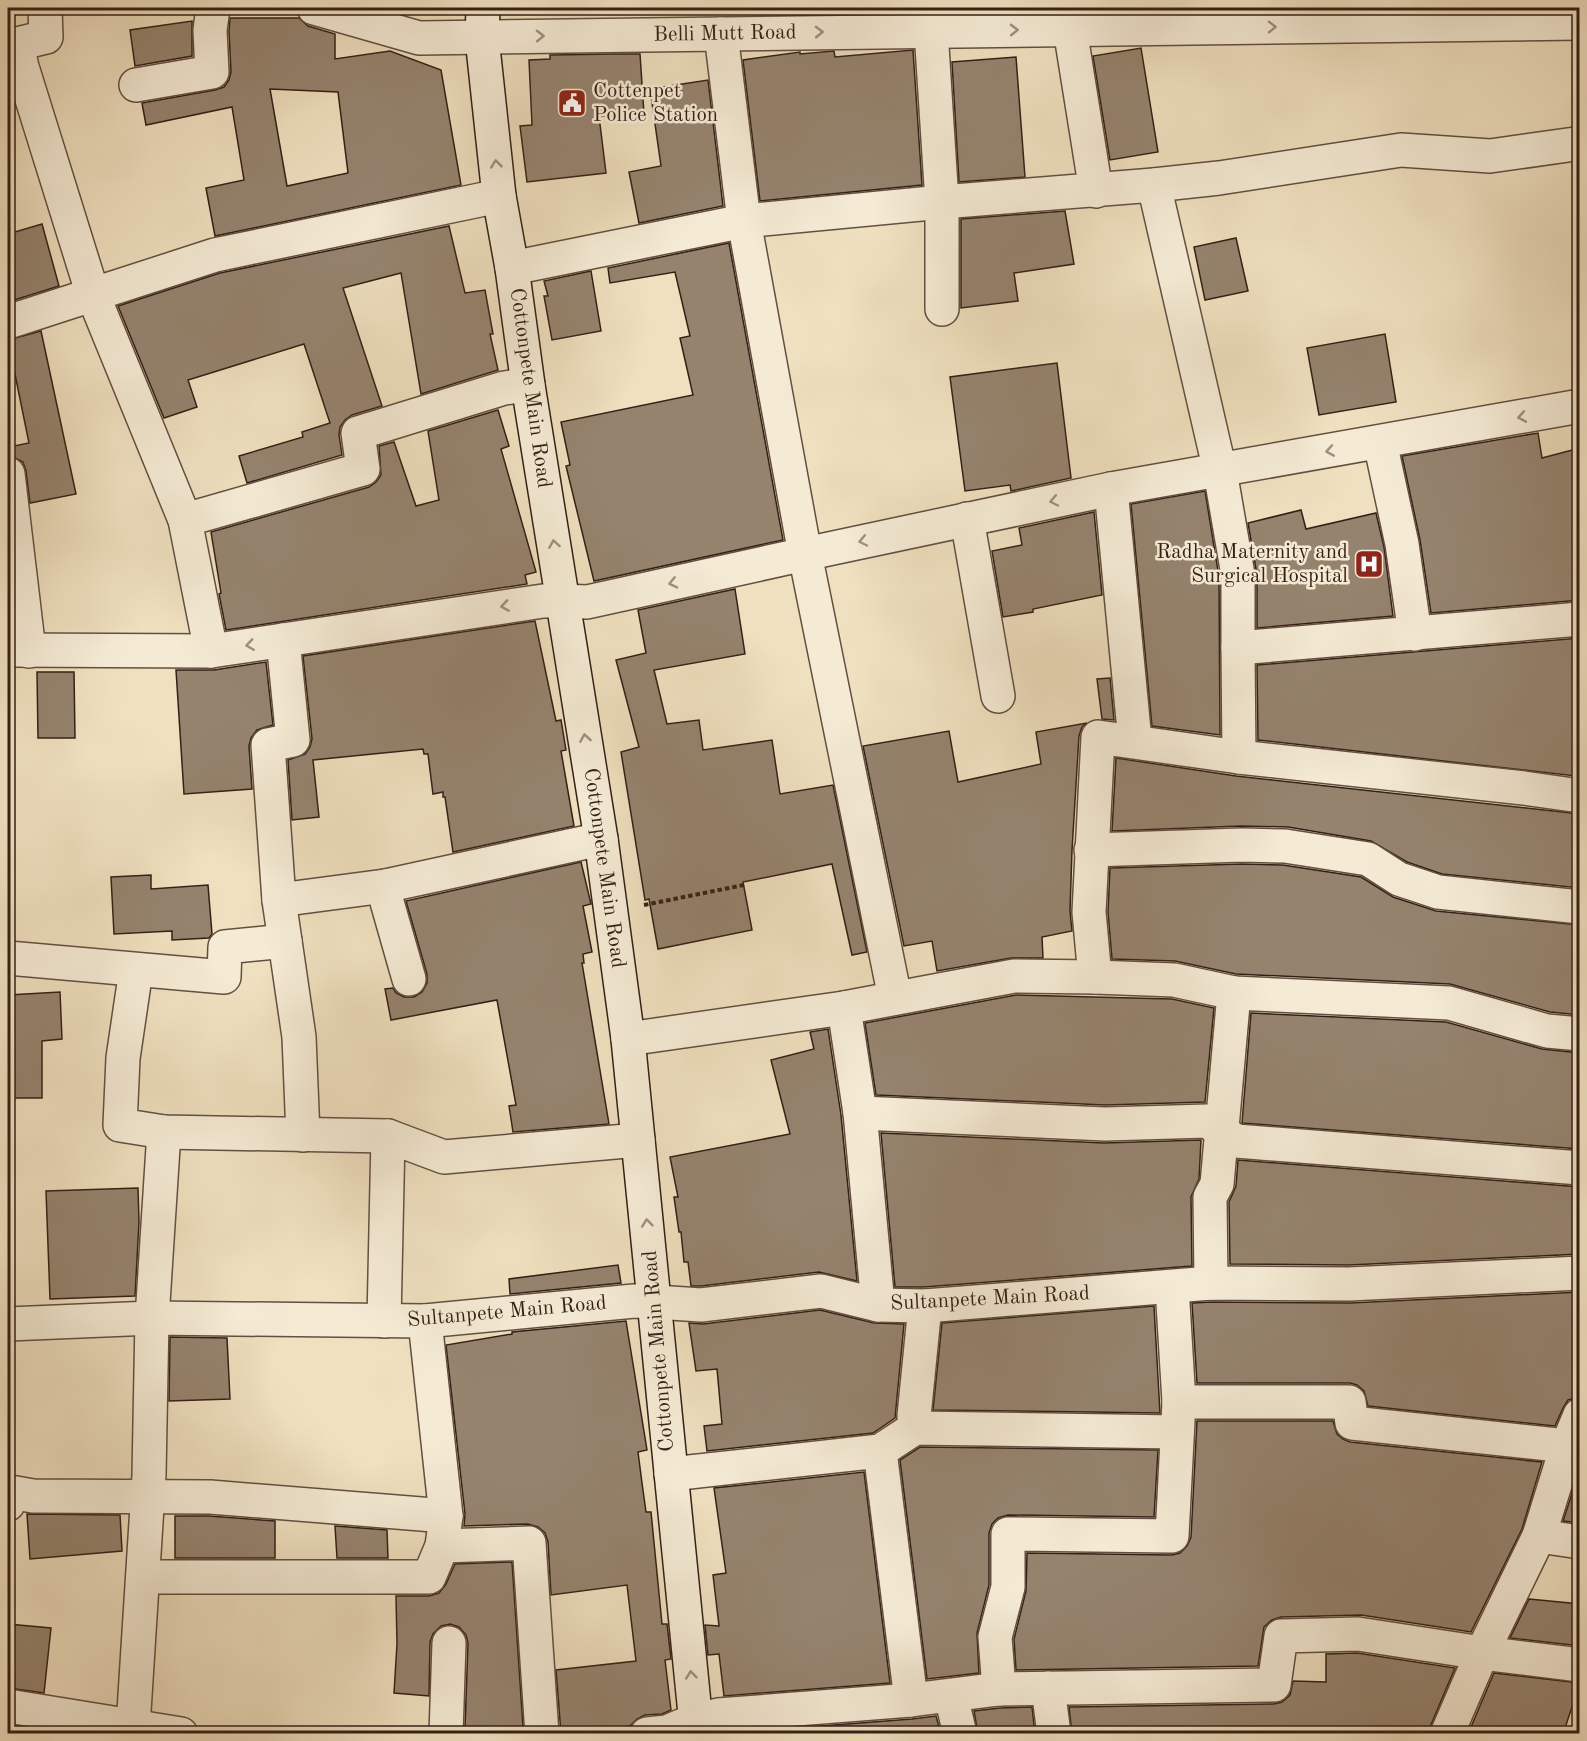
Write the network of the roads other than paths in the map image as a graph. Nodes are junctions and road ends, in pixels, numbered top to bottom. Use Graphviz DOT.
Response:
graph roads {
  1 [pos="45,8"];
  2 [pos="213,8"];
  3 [pos="314,8"];
  4 [pos="350,13"];
  5 [pos="1435,16"];
  6 [pos="1230,17"];
  7 [pos="483,23"];
  8 [pos="1580,23"];
  9 [pos="1070,29"];
  10 [pos="931,31"];
  11 [pos="721,34"];
  12 [pos="136,85"];
  13 [pos="1580,146"];
  14 [pos="1154,185"];
  15 [pos="1096,191"];
  16 [pos="499,196"];
  17 [pos="942,202"];
  18 [pos="744,221"];
  19 [pos="512,268"];
  20 [pos="93,295"];
  21 [pos="942,309"];
  22 [pos="8,322"];
  23 [pos="528,385"];
  24 [pos="1580,406"];
  25 [pos="1380,442"];
  26 [pos="1220,471"];
  27 [pos="8,474"];
  28 [pos="1111,489"];
  29 [pos="967,519"];
  30 [pos="185,520"];
  31 [pos="805,554"];
  32 [pos="563,601"];
  33 [pos="1580,619"];
  34 [pos="1415,634"];
  35 [pos="283,640"];
  36 [pos="1238,648"];
  37 [pos="18,651"];
  38 [pos="211,651"];
  39 [pos="998,696"];
  40 [pos="1136,741"];
  41 [pos="1239,757"];
  42 [pos="1580,796"];
  43 [pos="601,839"];
  44 [pos="1091,850"];
  45 [pos="385,886"];
  46 [pos="279,900"];
  47 [pos="1580,907"];
  48 [pos="285,941"];
  49 [pos="8,958"];
  50 [pos="136,969"];
  51 [pos="1095,977"];
  52 [pos="409,979"];
  53 [pos="1234,993"];
  54 [pos="895,998"];
  55 [pos="844,1008"];
  56 [pos="1580,1034"];
  57 [pos="628,1039"];
  58 [pos="860,1113"];
  59 [pos="164,1132"];
  60 [pos="1222,1132"];
  61 [pos="303,1135"];
  62 [pos="388,1136"];
  63 [pos="638,1140"];
  64 [pos="1580,1168"];
  65 [pos="1580,1273"];
  66 [pos="1211,1283"];
  67 [pos="1172,1287"];
  68 [pos="655,1302"];
  69 [pos="878,1305"];
  70 [pos="925,1306"];
  71 [pos="152,1318"];
  72 [pos="384,1321"];
  73 [pos="425,1321"];
  74 [pos="8,1324"];
  75 [pos="1580,1415"];
  76 [pos="1178,1417"];
  77 [pos="915,1428"];
  78 [pos="1568,1446"];
  79 [pos="880,1451"];
  80 [pos="671,1474"];
  81 [pos="148,1496"];
  82 [pos="8,1504"];
  83 [pos="444,1531"];
  84 [pos="1539,1536"];
  85 [pos="1580,1542"];
  86 [pos="143,1577"];
  87 [pos="449,1643"];
  88 [pos="1482,1653"];
  89 [pos="1580,1665"];
  90 [pos="1048,1688"];
  91 [pos="999,1689"];
  92 [pos="951,1696"];
  93 [pos="911,1700"];
  94 [pos="12,1716"];
  95 [pos="133,1727"];
  96 [pos="696,1727"];
  97 [pos="181,1734"];
  98 [pos="446,1734"];
  99 [pos="542,1734"];
  100 [pos="647,1734"];
  101 [pos="960,1734"];
  102 [pos="1054,1734"];
  103 [pos="1447,1734"];
  1 -- 20 [label="street"];
  2 -- 12 [label="street"];
  3 -- 4 [label="street, Belli Mutt Road"];
  4 -- 7 [label="street, Belli Mutt Road"];
  6 -- 5 [label="street, Belli Mutt Road, one-way"];
  5 -- 8 [label="street, Belli Mutt Road"];
  6 -- 9 [label="street, Belli Mutt Road"];
  7 -- 11 [label="street, Belli Mutt Road, one-way"];
  16 -- 7 [label="street, Cottonpete Main Road, one-way"];
  10 -- 9 [label="street, Belli Mutt Road, one-way"];
  9 -- 15 [label="street"];
  11 -- 10 [label="street, Belli Mutt Road, one-way"];
  10 -- 17 [label="street"];
  11 -- 18 [label="street"];
  13 -- 14 [label="street"];
  14 -- 15 [label="street"];
  14 -- 26 [label="street"];
  15 -- 17 [label="street"];
  16 -- 19 [label="street, Cottonpete Main Road"];
  16 -- 20 [label="street"];
  17 -- 18 [label="street"];
  17 -- 21 [label="street"];
  18 -- 19 [label="street"];
  18 -- 31 [label="street"];
  19 -- 23 [label="street, Cottonpete Main Road"];
  20 -- 22 [label="street"];
  20 -- 30 [label="street"];
  23 -- 30 [label="street"];
  32 -- 23 [label="street, Cottonpete Main Road, one-way"];
  24 -- 25 [label="street, one-way"];
  25 -- 26 [label="street, one-way"];
  25 -- 34 [label="street"];
  26 -- 28 [label="street"];
  26 -- 36 [label="street"];
  27 -- 37 [label="street"];
  28 -- 29 [label="street, one-way"];
  28 -- 40 [label="street"];
  29 -- 31 [label="street, one-way"];
  29 -- 39 [label="street"];
  30 -- 38 [label="street"];
  31 -- 32 [label="street, one-way"];
  31 -- 54 [label="street"];
  32 -- 35 [label="street, one-way"];
  43 -- 32 [label="street, Cottonpete Main Road, one-way"];
  33 -- 34 [label="street"];
  34 -- 36 [label="street"];
  35 -- 38 [label="street, one-way"];
  35 -- 46 [label="street"];
  36 -- 41 [label="street"];
  37 -- 38 [label="street"];
  40 -- 41 [label="street"];
  40 -- 44 [label="street"];
  41 -- 42 [label="street"];
  43 -- 45 [label="street"];
  43 -- 57 [label="street, Cottonpete Main Road"];
  44 -- 47 [label="street"];
  44 -- 51 [label="street"];
  45 -- 46 [label="street"];
  45 -- 52 [label="street"];
  46 -- 48 [label="street"];
  48 -- 50 [label="street"];
  48 -- 61 [label="street"];
  49 -- 50 [label="street"];
  50 -- 59 [label="street"];
  51 -- 53 [label="street"];
  51 -- 54 [label="street"];
  53 -- 56 [label="street"];
  53 -- 60 [label="street"];
  54 -- 55 [label="street"];
  55 -- 57 [label="street"];
  55 -- 58 [label="street"];
  57 -- 63 [label="street, Cottonpete Main Road"];
  58 -- 60 [label="street"];
  58 -- 69 [label="street"];
  59 -- 61 [label="street"];
  59 -- 71 [label="street"];
  60 -- 64 [label="street"];
  60 -- 66 [label="street"];
  61 -- 62 [label="street"];
  62 -- 63 [label="street"];
  62 -- 72 [label="street"];
  68 -- 63 [label="street, Cottonpete Main Road, one-way"];
  65 -- 66 [label="street, Sultanpete Main Road"];
  66 -- 67 [label="street, Sultanpete Main Road"];
  67 -- 70 [label="street, Sultanpete Main Road"];
  67 -- 76 [label="street"];
  68 -- 69 [label="street, Sultanpete Main Road"];
  68 -- 73 [label="street, Sultanpete Main Road"];
  68 -- 80 [label="street, Cottonpete Main Road"];
  69 -- 70 [label="street, Sultanpete Main Road"];
  70 -- 77 [label="street"];
  71 -- 72 [label="street, Sultanpete Main Road"];
  71 -- 74 [label="street, Sultanpete Main Road"];
  71 -- 81 [label="street"];
  72 -- 73 [label="street, Sultanpete Main Road"];
  73 -- 83 [label="street"];
  75 -- 78 [label="street"];
  76 -- 77 [label="street"];
  76 -- 78 [label="street"];
  76 -- 91 [label="street"];
  77 -- 79 [label="street"];
  78 -- 84 [label="street"];
  79 -- 80 [label="street"];
  79 -- 93 [label="street"];
  96 -- 80 [label="street, Cottonpete Main Road, one-way"];
  81 -- 82 [label="street"];
  81 -- 83 [label="street"];
  81 -- 86 [label="street"];
  83 -- 86 [label="street"];
  83 -- 99 [label="street"];
  84 -- 85 [label="street"];
  84 -- 88 [label="street"];
  86 -- 95 [label="street"];
  87 -- 98 [label="street"];
  88 -- 89 [label="street"];
  88 -- 90 [label="street"];
  88 -- 103 [label="street"];
  90 -- 91 [label="street"];
  90 -- 102 [label="street"];
  91 -- 92 [label="street"];
  92 -- 93 [label="street"];
  92 -- 101 [label="street"];
  93 -- 96 [label="street"];
  94 -- 95 [label="street"];
  95 -- 97 [label="street"];
  96 -- 100 [label="street"];
}
